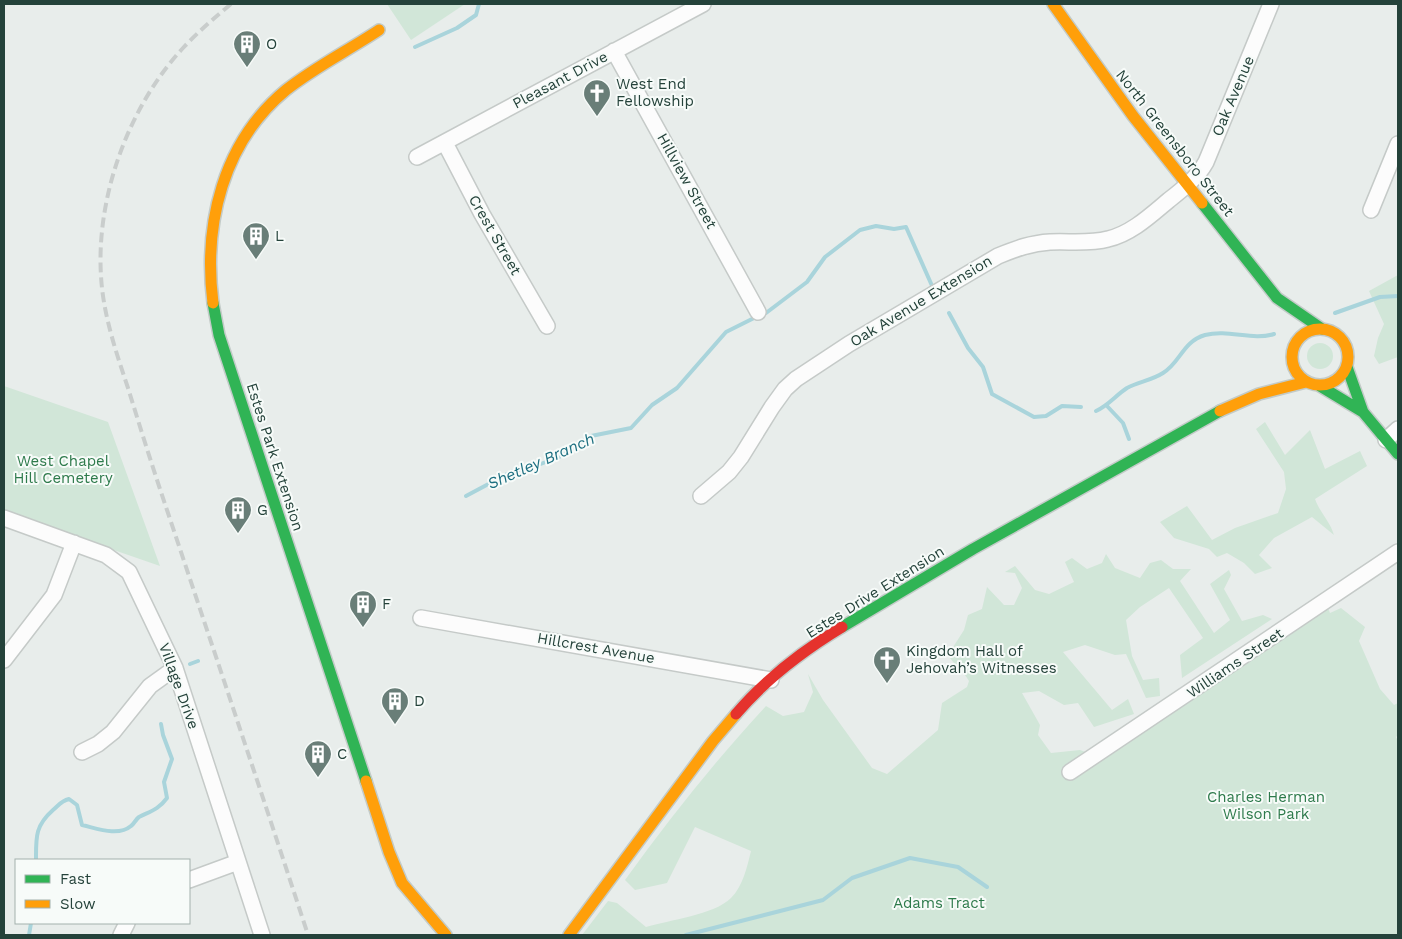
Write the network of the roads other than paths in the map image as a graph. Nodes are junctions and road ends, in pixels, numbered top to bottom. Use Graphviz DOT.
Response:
graph roads {
  1 [pos="703,4"];
  2 [pos="1052,4"];
  3 [pos="1271,4"];
  4 [pos="379,30"];
  5 [pos="614,51"];
  6 [pos="445,143"];
  7 [pos="1398,144"];
  8 [pos="418,157"];
  9 [pos="1188,184"];
  10 [pos="1371,210"];
  11 [pos="1277,298"];
  12 [pos="758,312"];
  13 [pos="1283,315"];
  14 [pos="547,326"];
  15 [pos="1322,329"];
  16 [pos="1288,330"];
  17 [pos="1292,354"];
  18 [pos="1347,367"];
  19 [pos="1281,370"];
  20 [pos="1271,381"];
  21 [pos="1306,382"];
  22 [pos="1320,386"];
  23 [pos="1258,394"];
  24 [pos="1364,412"];
  25 [pos="1398,429"];
  26 [pos="1386,440"];
  27 [pos="1398,454"];
  28 [pos="701,496"];
  29 [pos="4,518"];
  30 [pos="74,543"];
  31 [pos="1398,552"];
  32 [pos="421,618"];
  33 [pos="4,660"];
  34 [pos="175,668"];
  35 [pos="771,680"];
  36 [pos="82,752"];
  37 [pos="1070,772"];
  38 [pos="238,862"];
  39 [pos="190,880"];
  40 [pos="262,935"];
  41 [pos="446,935"];
  42 [pos="569,935"];
  1 -- 5 [label="street, Pleasant Drive"];
  2 -- 9 [label="main road, North Greensboro Street"];
  3 -- 9 [label="street, Oak Avenue"];
  4 -- 41 [label="main road, Estes Park Extension"];
  5 -- 6 [label="street, Pleasant Drive"];
  5 -- 12 [label="street, Hillview Street"];
  6 -- 8 [label="street, Pleasant Drive"];
  6 -- 14 [label="street, Crest Street"];
  7 -- 10 [label="street"];
  9 -- 11 [label="main road, North Greensboro Street"];
  9 -- 28 [label="street, Oak Avenue Extension"];
  11 -- 13 [label="main road, North Greensboro Street"];
  11 -- 15 [label="main road, North Greensboro Street"];
  15 -- 17 [label="main road"];
  15 -- 18 [label="main road"];
  16 -- 17 [label="main road"];
  17 -- 19 [label="main road"];
  17 -- 21 [label="main road"];
  18 -- 22 [label="main road"];
  18 -- 24 [label="main road"];
  20 -- 23 [label="main road, Estes Drive Extension"];
  21 -- 22 [label="main road"];
  21 -- 23 [label="main road, Estes Drive Extension"];
  22 -- 24 [label="main road"];
  23 -- 35 [label="main road, Estes Drive Extension"];
  24 -- 26 [label="main road"];
  25 -- 26 [label="street"];
  26 -- 27 [label="main road"];
  29 -- 30 [label="street, Village Drive"];
  30 -- 33 [label="street"];
  30 -- 34 [label="street, Village Drive"];
  31 -- 37 [label="street, Williams Street"];
  32 -- 35 [label="street, Hillcrest Avenue"];
  34 -- 36 [label="street"];
  34 -- 38 [label="street, Village Drive"];
  35 -- 42 [label="main road, Estes Drive Extension"];
  38 -- 39 [label="street"];
  38 -- 40 [label="street, Village Drive"];
}
